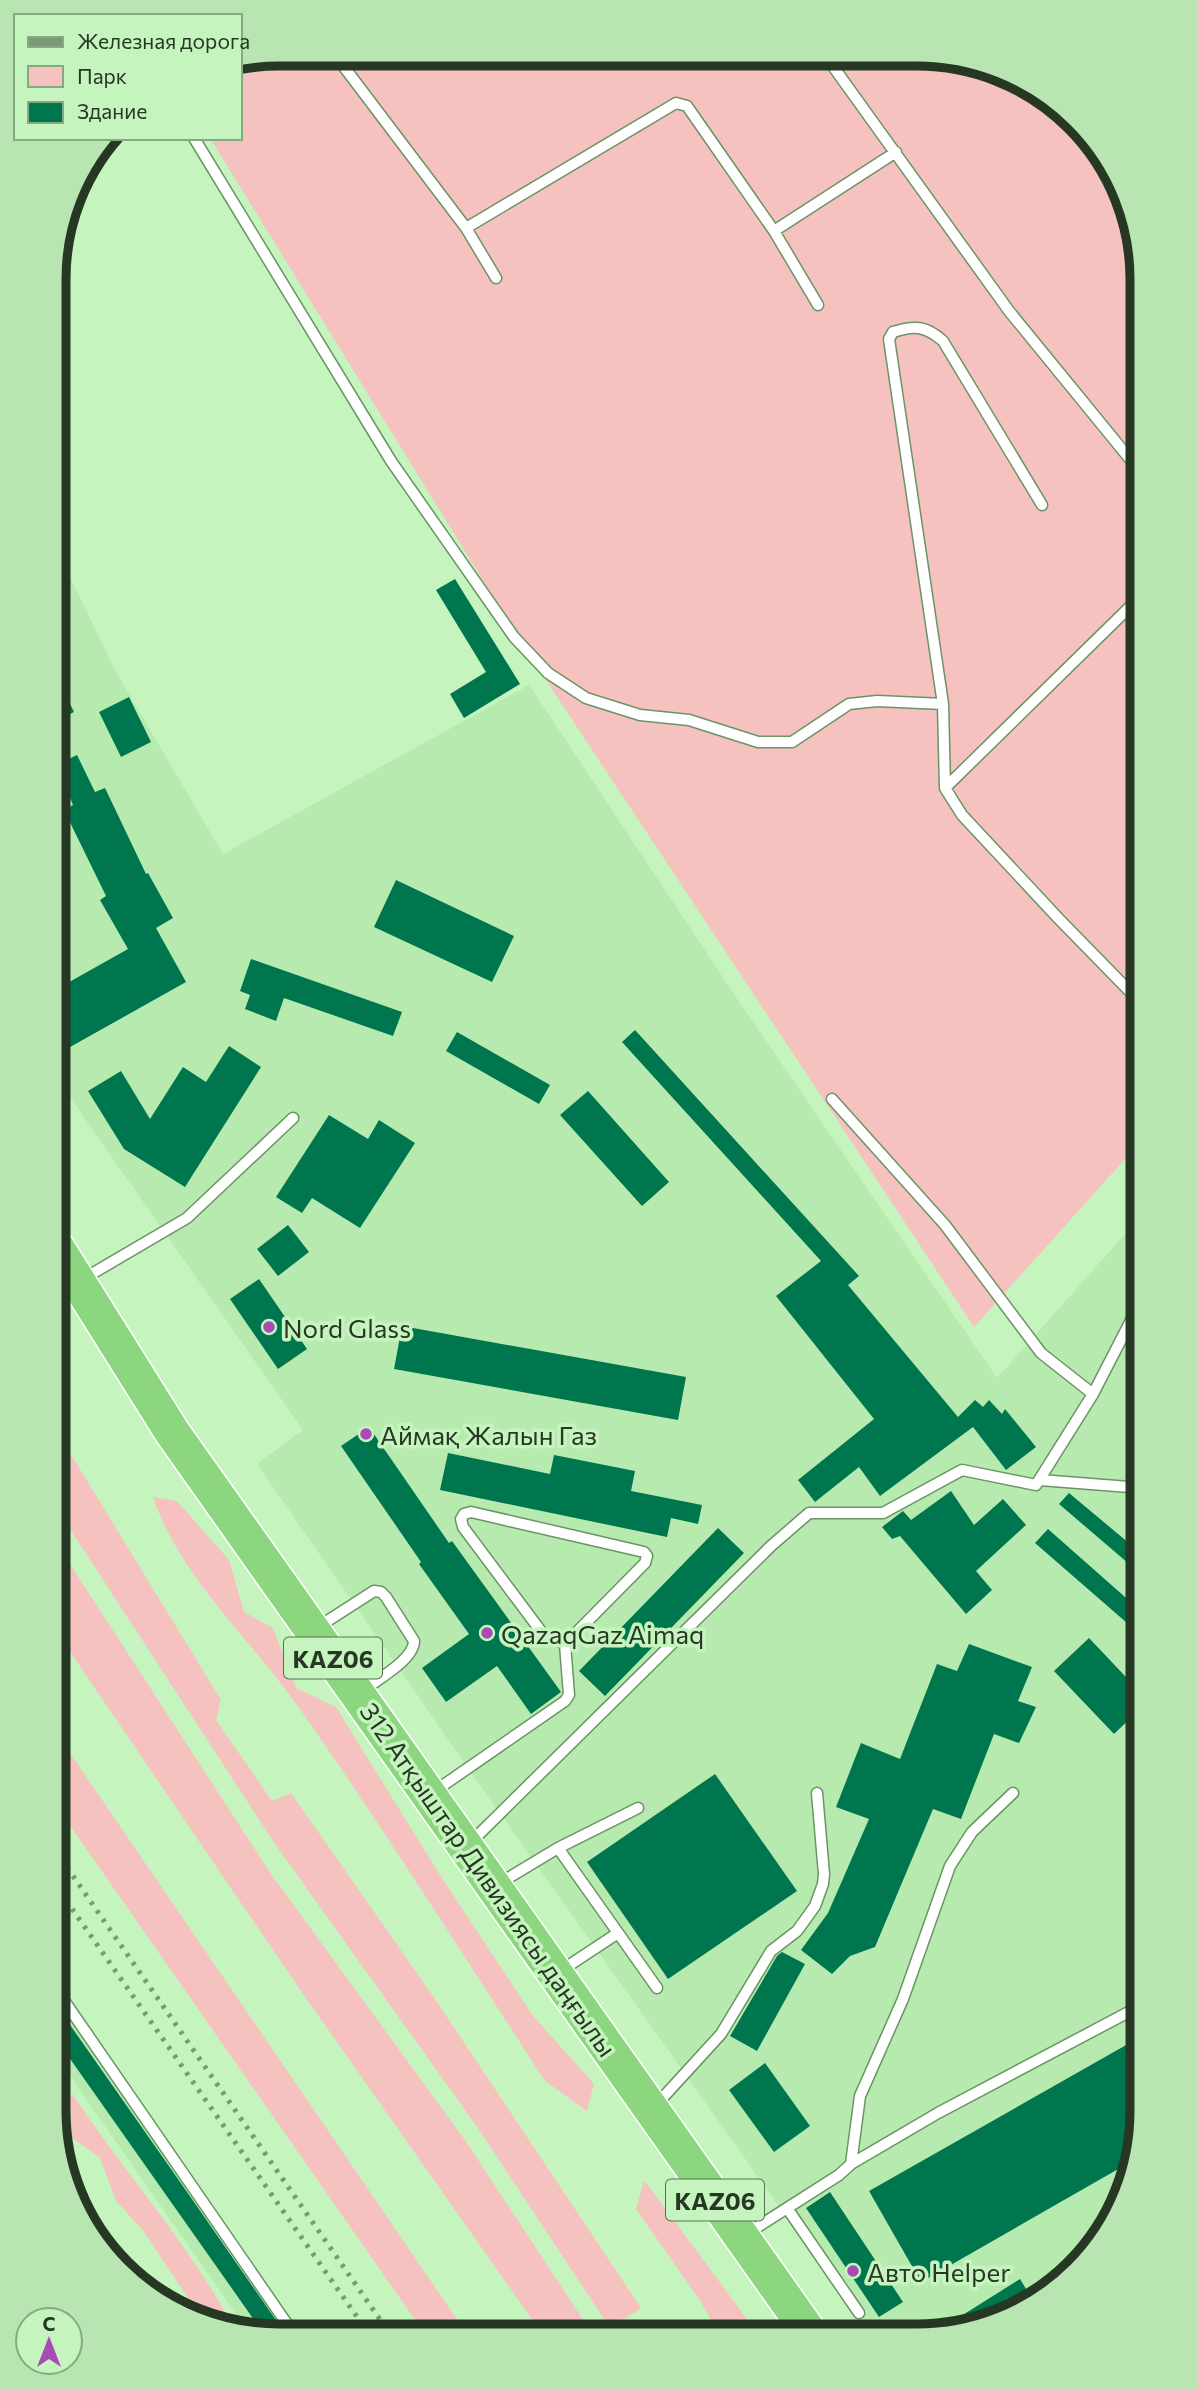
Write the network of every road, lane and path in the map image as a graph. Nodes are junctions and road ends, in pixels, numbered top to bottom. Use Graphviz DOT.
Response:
graph roads {
  1 [pos="833,66"];
  2 [pos="344,67"];
  3 [pos="195,140"];
  4 [pos="896,152"];
  5 [pos="466,228"];
  6 [pos="774,231"];
  7 [pos="496,278"];
  8 [pos="818,305"];
  9 [pos="1130,459"];
  10 [pos="1042,505"];
  11 [pos="1130,607"];
  12 [pos="943,704"];
  13 [pos="945,788"];
  14 [pos="1130,991"];
  15 [pos="832,1099"];
  16 [pos="293,1118"];
  17 [pos="67,1265"];
  18 [pos="77,1282"];
  19 [pos="1130,1322"];
  20 [pos="1093,1394"];
  21 [pos="1040,1480"];
  22 [pos="1130,1487"];
  23 [pos="313,1630"];
  24 [pos="565,1644"];
  25 [pos="358,1694"];
  26 [pos="817,1793"];
  27 [pos="1013,1793"];
  28 [pos="429,1795"];
  29 [pos="638,1808"];
  30 [pos="466,1847"];
  31 [pos="558,1848"];
  32 [pos="494,1887"];
  33 [pos="618,1933"];
  34 [pos="555,1974"];
  35 [pos="657,1988"];
  36 [pos="67,2005"];
  37 [pos="1130,2011"];
  38 [pos="651,2110"];
  39 [pos="851,2164"];
  40 [pos="787,2208"];
  41 [pos="742,2238"];
  42 [pos="859,2312"];
  43 [pos="287,2324"];
  44 [pos="803,2324"];
  1 -- 4 [label="lane"];
  2 -- 5 [label="lane"];
  3 -- 12 [label="lane"];
  4 -- 6 [label="lane"];
  4 -- 9 [label="lane"];
  5 -- 6 [label="lane"];
  5 -- 7 [label="lane"];
  6 -- 8 [label="lane"];
  10 -- 12 [label="lane"];
  11 -- 13 [label="lane"];
  12 -- 13 [label="lane"];
  13 -- 14 [label="lane"];
  15 -- 20 [label="lane"];
  16 -- 18 [label="lane"];
  17 -- 18 [label="highway, 312 Атқыштар Дивизиясы даңғылы / KАZ06"];
  18 -- 23 [label="highway, 312 Атқыштар Дивизиясы даңғылы / KАZ06"];
  19 -- 20 [label="lane"];
  20 -- 21 [label="lane"];
  21 -- 22 [label="lane"];
  21 -- 30 [label="lane"];
  23 -- 25 [label="highway, 312 Атқыштар Дивизиясы даңғылы / KАZ06"];
  23 -- 25 [label="lane"];
  24 -- 24 [label="lane"];
  24 -- 28 [label="lane"];
  25 -- 28 [label="highway, 312 Атқыштар Дивизиясы даңғылы / KАZ06"];
  26 -- 38 [label="lane"];
  27 -- 39 [label="lane"];
  28 -- 30 [label="highway, 312 Атқыштар Дивизиясы даңғылы / KАZ06"];
  29 -- 31 [label="lane"];
  30 -- 32 [label="highway, 312 Атқыштар Дивизиясы даңғылы / KАZ06"];
  31 -- 32 [label="lane"];
  31 -- 33 [label="lane"];
  32 -- 34 [label="highway, 312 Атқыштар Дивизиясы даңғылы / KАZ06"];
  33 -- 34 [label="lane"];
  33 -- 35 [label="lane"];
  34 -- 38 [label="highway, 312 Атқыштар Дивизиясы даңғылы / KАZ06"];
  36 -- 43 [label="lane"];
  37 -- 39 [label="lane"];
  38 -- 41 [label="highway, 312 Атқыштар Дивизиясы даңғылы / KАZ06"];
  39 -- 40 [label="lane"];
  40 -- 41 [label="lane"];
  40 -- 42 [label="lane"];
  41 -- 44 [label="highway, 312 Атқыштар Дивизиясы даңғылы / KАZ06"];
}
